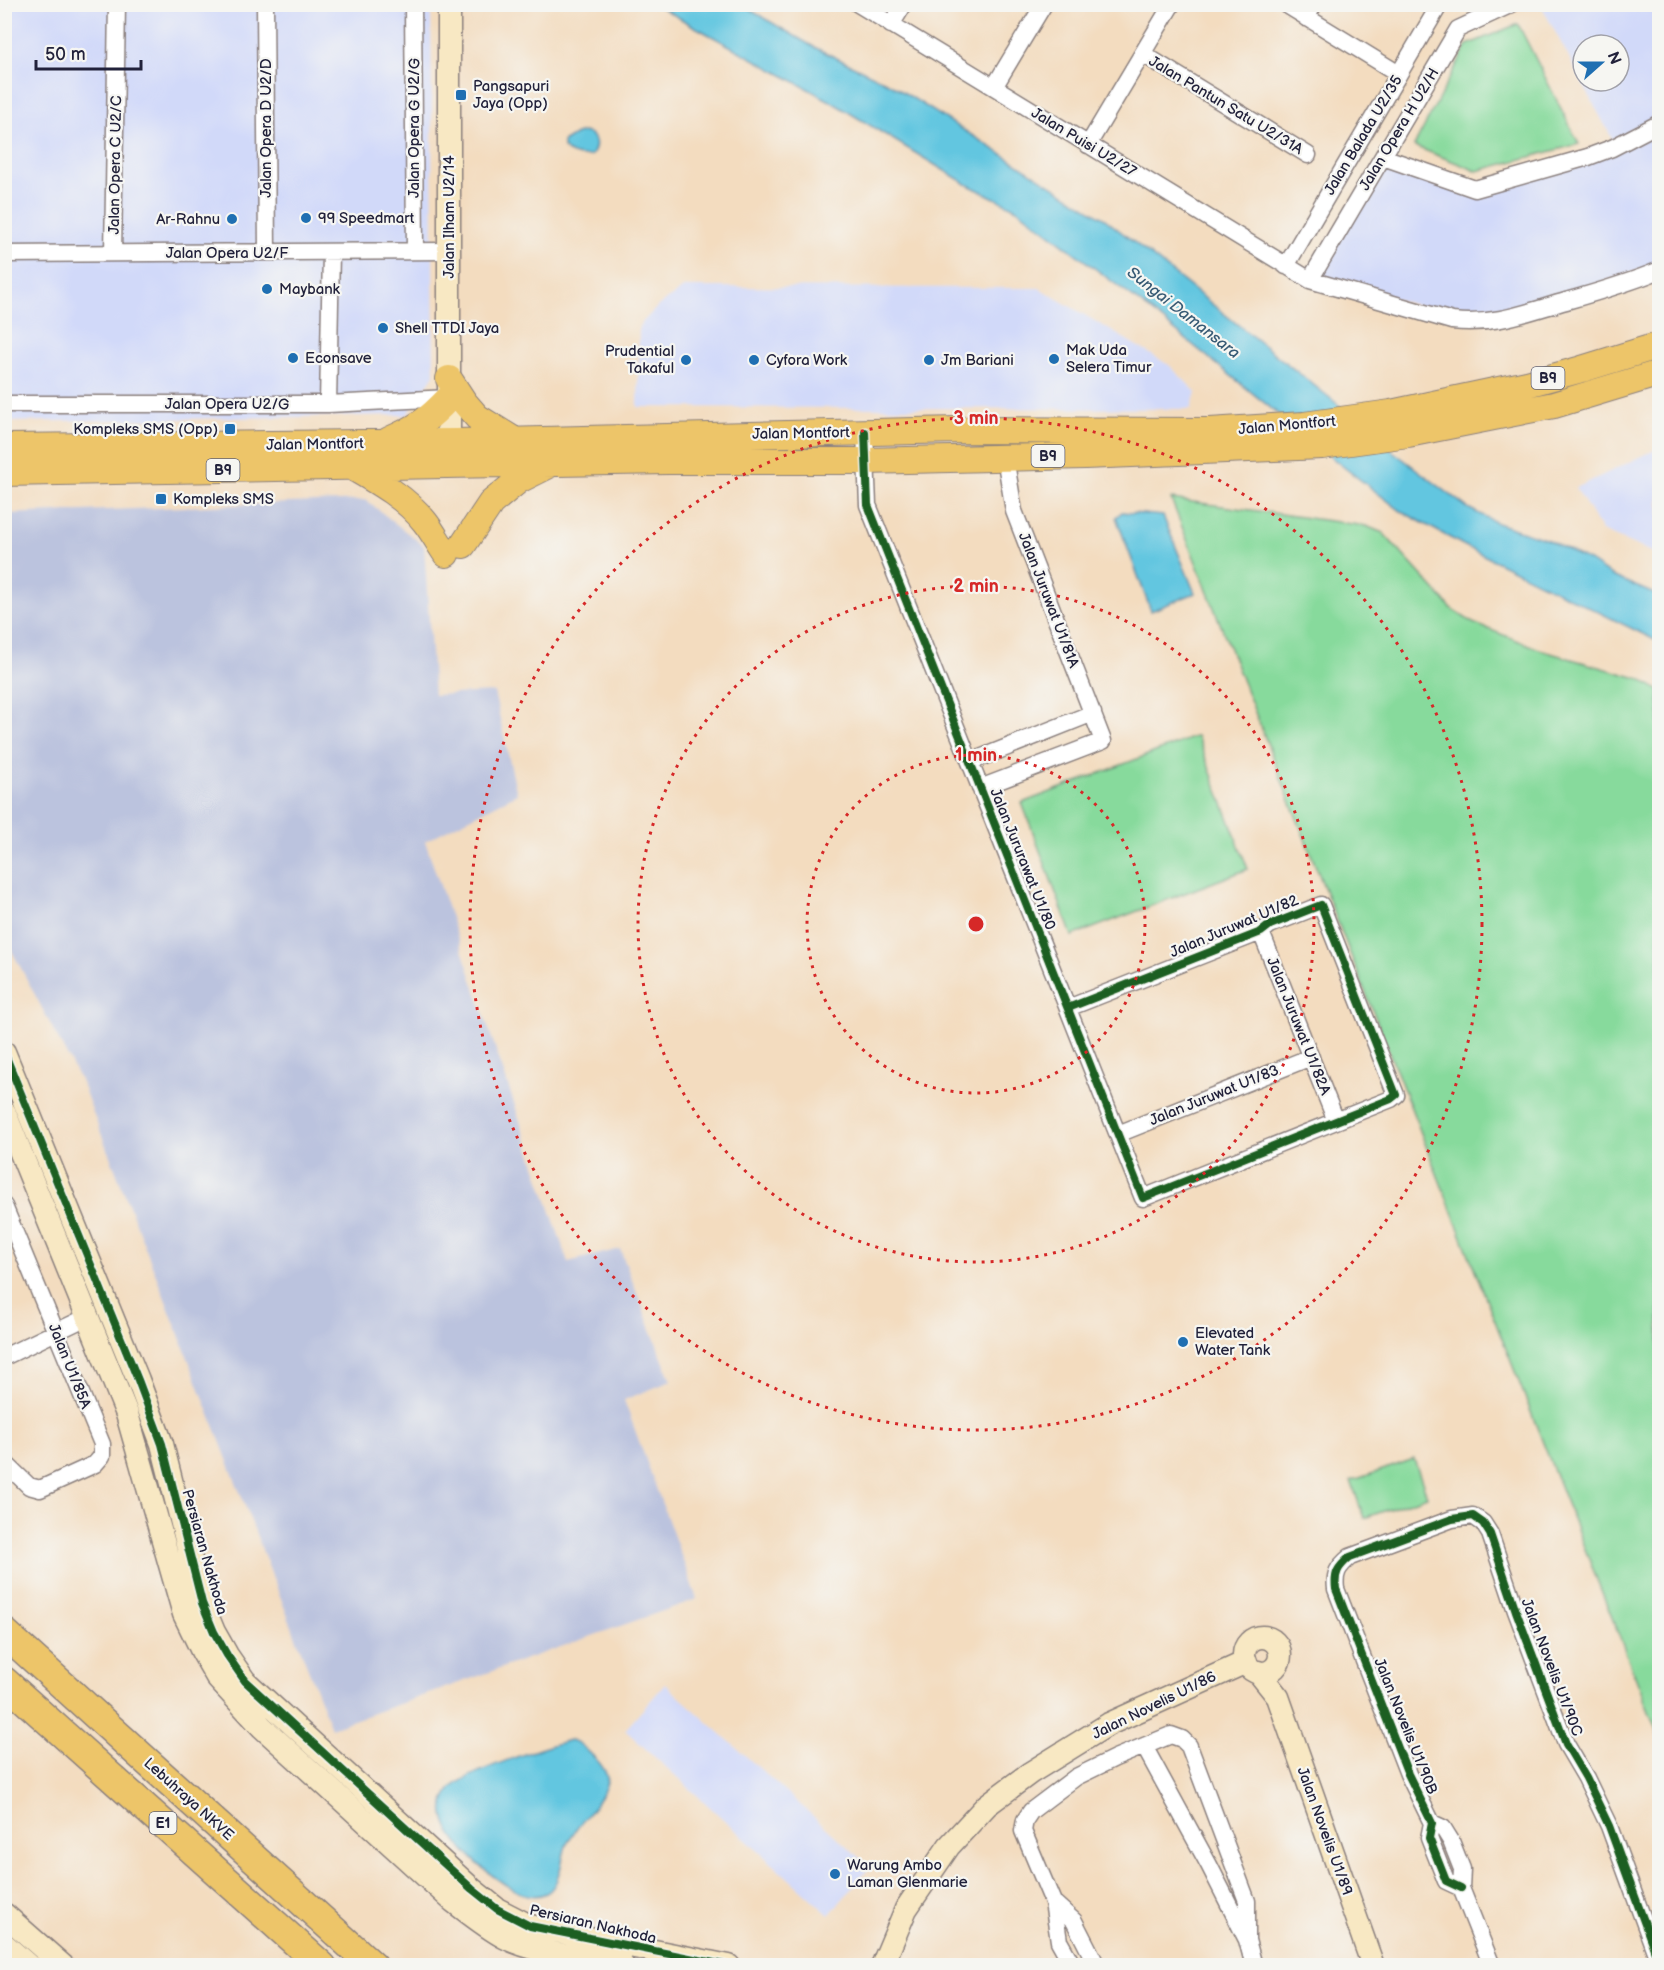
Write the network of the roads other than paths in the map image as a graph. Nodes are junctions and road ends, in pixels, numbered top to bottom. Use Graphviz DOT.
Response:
graph roads {
  1 [pos="117,4"];
  2 [pos="265,4"];
  3 [pos="413,4"];
  4 [pos="449,4"];
  5 [pos="858,4"];
  6 [pos="904,4"];
  7 [pos="1044,4"];
  8 [pos="1173,4"];
  9 [pos="1285,4"];
  10 [pos="1440,4"];
  11 [pos="1512,4"];
  12 [pos="1310,11"];
  13 [pos="891,25"];
  14 [pos="1143,54"];
  15 [pos="1399,74"];
  16 [pos="994,87"];
  17 [pos="1659,123"];
  18 [pos="1088,145"];
  19 [pos="1308,155"];
  20 [pos="1383,157"];
  21 [pos="415,251"];
  22 [pos="449,251"];
  23 [pos="267,252"];
  24 [pos="331,252"];
  25 [pos="113,253"];
  26 [pos="4,254"];
  27 [pos="1286,266"];
  28 [pos="1659,270"];
  29 [pos="1310,280"];
  30 [pos="1659,345"];
  31 [pos="1659,374"];
  32 [pos="449,388"];
  33 [pos="4,404"];
  34 [pos="328,404"];
  35 [pos="865,432"];
  36 [pos="514,440"];
  37 [pos="383,443"];
  38 [pos="4,447"];
  39 [pos="449,449"];
  40 [pos="1005,457"];
  41 [pos="865,461"];
  42 [pos="553,463"];
  43 [pos="352,467"];
  44 [pos="4,473"];
  45 [pos="1093,713"];
  46 [pos="970,762"];
  47 [pos="980,788"];
  48 [pos="1261,932"];
  49 [pos="1068,1008"];
  50 [pos="1311,1057"];
  51 [pos="6,1061"];
  52 [pos="4,1112"];
  53 [pos="1336,1121"];
  54 [pos="1118,1134"];
  55 [pos="6,1211"];
  56 [pos="87,1317"];
  57 [pos="56,1332"];
  58 [pos="4,1357"];
  59 [pos="4,1462"];
  60 [pos="1339,1566"];
  61 [pos="4,1632"];
  62 [pos="1260,1666"];
  63 [pos="4,1681"];
  64 [pos="1144,1746"];
  65 [pos="1235,1868"];
  66 [pos="1214,1876"];
  67 [pos="1053,1902"];
  68 [pos="4,1914"];
  69 [pos="317,1915"];
  70 [pos="1247,1940"];
  71 [pos="4,1944"];
  72 [pos="29,1965"];
  73 [pos="63,1965"];
  74 [pos="322,1965"];
  75 [pos="373,1965"];
  76 [pos="379,1965"];
  77 [pos="623,1965"];
  78 [pos="729,1965"];
  79 [pos="882,1965"];
  80 [pos="1073,1965"];
  81 [pos="1097,1965"];
  82 [pos="1254,1965"];
  83 [pos="1373,1965"];
  84 [pos="1492,1965"];
  85 [pos="1659,1965"];
  1 -- 25 [label="street, Jalan Opera C U2/C"];
  2 -- 23 [label="street, Jalan Opera D U2/D"];
  3 -- 21 [label="street, Jalan Opera G U2/G"];
  4 -- 22 [label="street, Jalan Ilham U2/14"];
  5 -- 13 [label="street, Jalan Puisi U2/27"];
  6 -- 13 [label="street"];
  7 -- 16 [label="street"];
  8 -- 14 [label="street"];
  9 -- 12 [label="street"];
  10 -- 15 [label="street, Jalan Balada U2/35"];
  11 -- 20 [label="street, Jalan Opera H U2/H"];
  12 -- 15 [label="street"];
  13 -- 16 [label="street, Jalan Puisi U2/27"];
  14 -- 18 [label="street"];
  14 -- 19 [label="street, Jalan Pantun Satu U2/31A"];
  15 -- 27 [label="street, Jalan Balada U2/35"];
  16 -- 18 [label="street, Jalan Puisi U2/27"];
  17 -- 20 [label="street"];
  18 -- 27 [label="street, Jalan Puisi U2/27"];
  20 -- 29 [label="street, Jalan Opera H U2/H"];
  21 -- 22 [label="street, Jalan Opera U2/F"];
  21 -- 24 [label="street, Jalan Opera U2/F"];
  22 -- 32 [label="street, Jalan Ilham U2/14"];
  23 -- 24 [label="street, Jalan Opera U2/F"];
  23 -- 25 [label="street, Jalan Opera U2/F"];
  24 -- 34 [label="street"];
  25 -- 26 [label="street, Jalan Opera U2/F"];
  27 -- 29 [label="street, Jalan Puisi U2/27"];
  28 -- 29 [label="street, Jalan Puisi U2/27"];
  30 -- 35 [label="main road, Jalan Montfort / B9"];
  31 -- 40 [label="main road, Jalan Montfort / B9"];
  32 -- 34 [label="street, Jalan Opera U2/G"];
  32 -- 36 [label="main road"];
  32 -- 37 [label="main road"];
  32 -- 39 [label="street, Jalan Ilham U2/14"];
  33 -- 34 [label="street, Jalan Opera U2/G"];
  35 -- 36 [label="main road, Jalan Montfort / B9"];
  35 -- 41 [label="street, Jalan Jururawat U1/80"];
  36 -- 39 [label="main road, Jalan Montfort / B9"];
  37 -- 38 [label="main road, Jalan Montfort / B9"];
  37 -- 39 [label="main road, Jalan Montfort / B9"];
  39 -- 42 [label="main road, Jalan Montfort / B9"];
  39 -- 43 [label="main road, Jalan Montfort / B9"];
  40 -- 41 [label="main road, Jalan Montfort / B9"];
  40 -- 45 [label="street, Jalan Juruwat U1/81A"];
  41 -- 42 [label="main road, Jalan Montfort / B9"];
  41 -- 46 [label="street, Jalan Jururawat U1/80"];
  42 -- 43 [label="main road"];
  43 -- 44 [label="main road, Jalan Montfort / B9"];
  45 -- 46 [label="street"];
  45 -- 47 [label="street, Jalan Juruwat U1/81A"];
  46 -- 47 [label="street, Jalan Jururawat U1/80"];
  47 -- 49 [label="street, Jalan Jururawat U1/80"];
  48 -- 49 [label="street, Jalan Juruwat U1/82"];
  48 -- 50 [label="street, Jalan Juruwat U1/82A"];
  48 -- 53 [label="street, Jalan Juruwat U1/82"];
  49 -- 54 [label="street, Jalan Jururawat U1/80"];
  50 -- 53 [label="street, Jalan Juruwat U1/82A"];
  50 -- 54 [label="street, Jalan Juruwat U1/83"];
  51 -- 78 [label="street, Persiaran Nakhoda"];
  52 -- 56 [label="street"];
  53 -- 54 [label="street, Jalan Jururawat U1/80"];
  55 -- 57 [label="street, Jalan U1/85A"];
  56 -- 57 [label="street"];
  56 -- 77 [label="street"];
  57 -- 58 [label="street"];
  57 -- 59 [label="street, Jalan U1/85A"];
  60 -- 84 [label="street, Jalan Novelis U1/90B"];
  60 -- 85 [label="street, Jalan Novelis U1/90C"];
  61 -- 69 [label="highway, Lebuhraya NKVE / E1"];
  62 -- 79 [label="street, Jalan Novelis U1/86"];
  62 -- 83 [label="street, Jalan Novelis U1/89"];
  63 -- 74 [label="highway, E1"];
  64 -- 65 [label="street"];
  64 -- 66 [label="street"];
  64 -- 67 [label="street"];
  65 -- 66 [label="street"];
  65 -- 70 [label="street"];
  66 -- 70 [label="street"];
  67 -- 80 [label="street"];
  67 -- 81 [label="street"];
  68 -- 73 [label="street"];
  69 -- 75 [label="highway, Lebuhraya NKVE / E1"];
  69 -- 76 [label="highway"];
  70 -- 82 [label="street"];
  71 -- 72 [label="street"];
}
